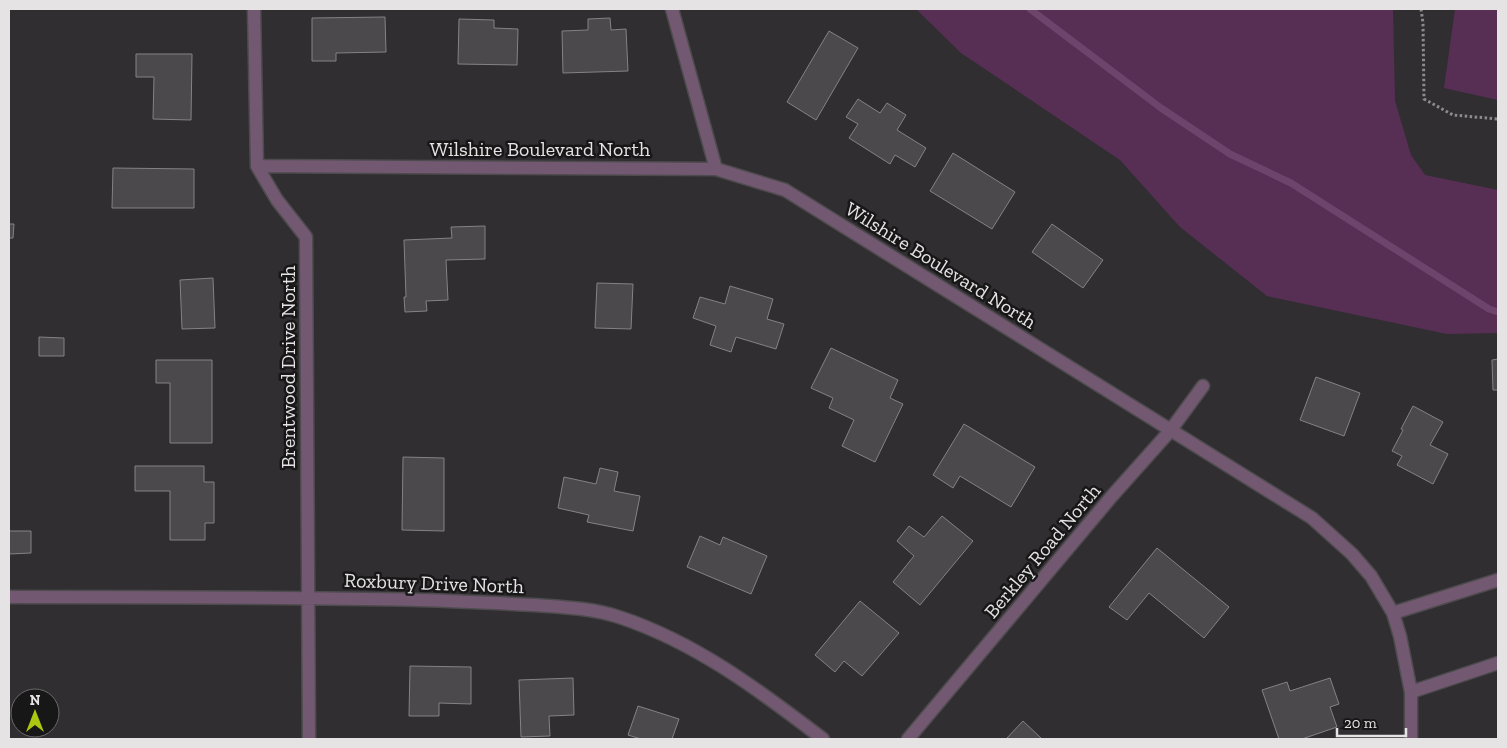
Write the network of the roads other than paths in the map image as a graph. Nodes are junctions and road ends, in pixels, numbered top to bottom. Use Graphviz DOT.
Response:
graph roads {
  1 [pos="254,9"];
  2 [pos="672,9"];
  3 [pos="258,166"];
  4 [pos="716,169"];
  5 [pos="1203,386"];
  6 [pos="1170,431"];
  7 [pos="1498,580"];
  8 [pos="9,597"];
  9 [pos="308,598"];
  10 [pos="1393,613"];
  11 [pos="1498,663"];
  12 [pos="1411,692"];
  13 [pos="310,739"];
  14 [pos="823,739"];
  15 [pos="908,739"];
  16 [pos="1411,739"];
  1 -- 3 [label="street, Brentwood Drive North"];
  2 -- 4 [label="street"];
  3 -- 4 [label="street, Wilshire Boulevard North"];
  3 -- 9 [label="street, Brentwood Drive North"];
  4 -- 6 [label="street, Wilshire Boulevard North"];
  5 -- 6 [label="street, Berkley Road North"];
  6 -- 10 [label="street, Wilshire Boulevard North"];
  6 -- 15 [label="street, Berkley Road North"];
  7 -- 10 [label="street"];
  8 -- 9 [label="street, Roxbury Drive North"];
  9 -- 13 [label="street, Brentwood Drive North"];
  9 -- 14 [label="street, Roxbury Drive North"];
  10 -- 12 [label="street, Wilshire Boulevard North"];
  11 -- 12 [label="street"];
  12 -- 16 [label="street, Wilshire Boulevard North"];
}
